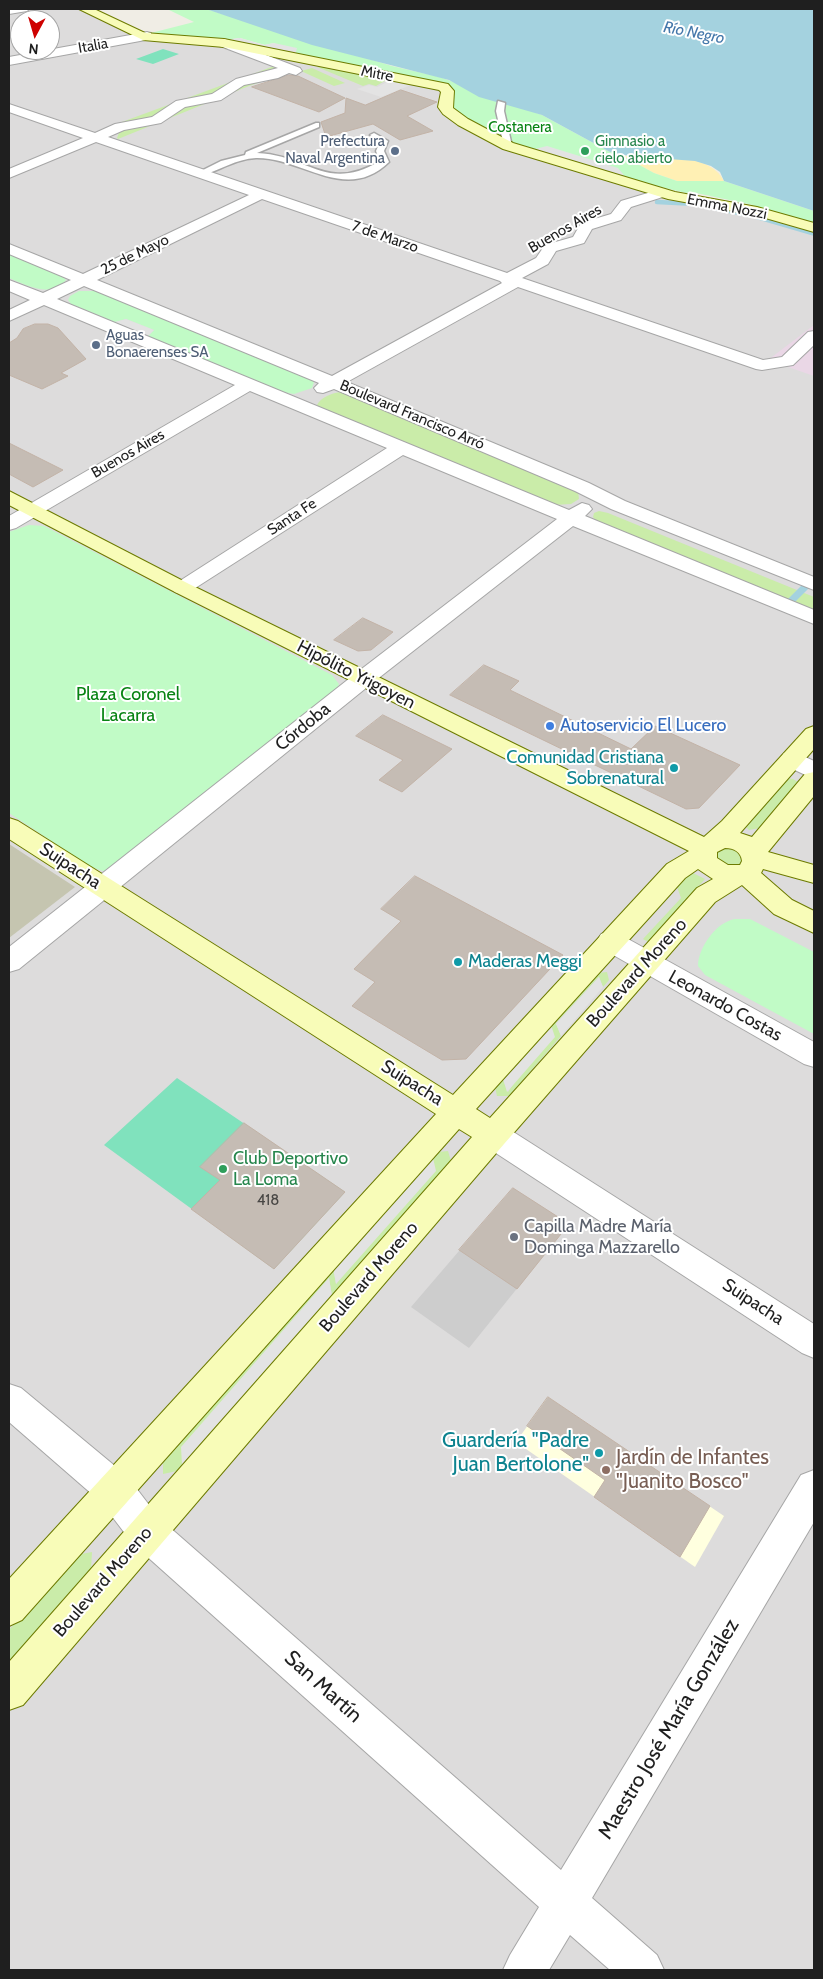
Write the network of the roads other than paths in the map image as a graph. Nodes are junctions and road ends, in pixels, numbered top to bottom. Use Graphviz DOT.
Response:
graph roads {
  1 [pos="23,9"];
  2 [pos="85,9"];
  3 [pos="9,11"];
  4 [pos="147,36"];
  5 [pos="224,43"];
  6 [pos="9,61"];
  7 [pos="501,103"];
  8 [pos="9,108"];
  9 [pos="316,125"];
  10 [pos="374,135"];
  11 [pos="97,137"];
  12 [pos="508,146"];
  13 [pos="238,159"];
  14 [pos="201,173"];
  15 [pos="9,174"];
  16 [pos="639,186"];
  17 [pos="661,192"];
  18 [pos="262,194"];
  19 [pos="814,228"];
  20 [pos="9,249"];
  21 [pos="532,249"];
  22 [pos="515,258"];
  23 [pos="490,273"];
  24 [pos="83,280"];
  25 [pos="511,281"];
  26 [pos="9,285"];
  27 [pos="44,299"];
  28 [pos="9,316"];
  29 [pos="814,336"];
  30 [pos="332,382"];
  31 [pos="248,385"];
  32 [pos="296,404"];
  33 [pos="402,447"];
  34 [pos="598,495"];
  35 [pos="9,497"];
  36 [pos="33,509"];
  37 [pos="571,518"];
  38 [pos="9,524"];
  39 [pos="814,584"];
  40 [pos="182,588"];
  41 [pos="814,618"];
  42 [pos="363,679"];
  43 [pos="814,734"];
  44 [pos="792,759"];
  45 [pos="814,771"];
  46 [pos="814,780"];
  47 [pos="9,827"];
  48 [pos="708,848"];
  49 [pos="748,865"];
  50 [pos="814,874"];
  51 [pos="103,887"];
  52 [pos="814,923"];
  53 [pos="610,941"];
  54 [pos="9,962"];
  55 [pos="646,962"];
  56 [pos="814,1056"];
  57 [pos="456,1111"];
  58 [pos="493,1135"];
  59 [pos="814,1342"];
  60 [pos="9,1400"];
  61 [pos="814,1488"];
  62 [pos="114,1489"];
  63 [pos="146,1531"];
  64 [pos="9,1606"];
  65 [pos="9,1691"];
  66 [pos="564,1902"];
  67 [pos="525,1970"];
  68 [pos="642,1970"];
  1 -- 3 [label="street"];
  2 -- 4 [label="main road, Mitre"];
  4 -- 5 [label="main road, Mitre"];
  4 -- 6 [label="street, Italia"];
  5 -- 11 [label="street"];
  5 -- 12 [label="main road, Mitre"];
  7 -- 12 [label="lane"];
  8 -- 11 [label="street, 7 de Marzo"];
  9 -- 13 [label="lane"];
  10 -- 13 [label="lane"];
  11 -- 14 [label="street, 7 de Marzo"];
  11 -- 15 [label="street"];
  12 -- 16 [label="main road, Mitre"];
  13 -- 14 [label="lane"];
  14 -- 18 [label="street, 7 de Marzo"];
  16 -- 17 [label="main road, Emma Nozzi"];
  16 -- 21 [label="street, Buenos Aires"];
  17 -- 19 [label="main road, Emma Nozzi"];
  17 -- 25 [label="street, Buenos Aires"];
  18 -- 23 [label="street, 7 de Marzo"];
  18 -- 24 [label="street, 25 de Mayo"];
  20 -- 24 [label="street, Boulevard Francisco Arró"];
  22 -- 23 [label="street, Buenos Aires"];
  23 -- 25 [label="street, 7 de Marzo"];
  24 -- 27 [label="street, 25 de Mayo"];
  24 -- 30 [label="street, Boulevard Francisco Arró"];
  25 -- 29 [label="street, 7 de Marzo"];
  25 -- 30 [label="street, Buenos Aires"];
  26 -- 27 [label="street, Boulevard Francisco Arró"];
  27 -- 28 [label="street, 25 de Mayo"];
  27 -- 31 [label="street, Boulevard Francisco Arró"];
  30 -- 32 [label="street, Buenos Aires"];
  30 -- 34 [label="street, Boulevard Francisco Arró"];
  31 -- 32 [label="street, Boulevard Francisco Arró"];
  31 -- 36 [label="street, Buenos Aires"];
  32 -- 33 [label="street, Boulevard Francisco Arró"];
  33 -- 37 [label="street, Boulevard Francisco Arró"];
  33 -- 40 [label="street, Santa Fe"];
  34 -- 37 [label="street, Córdoba"];
  34 -- 39 [label="street, Boulevard Francisco Arró"];
  35 -- 36 [label="main road, Hipólito Yrigoyen"];
  36 -- 38 [label="street, Buenos Aires"];
  36 -- 40 [label="main road, Hipólito Yrigoyen"];
  37 -- 41 [label="street, Boulevard Francisco Arró"];
  37 -- 42 [label="street, Córdoba"];
  40 -- 42 [label="main road, Hipólito Yrigoyen"];
  42 -- 48 [label="main road, Hipólito Yrigoyen"];
  42 -- 51 [label="street, Córdoba"];
  43 -- 44 [label="main road"];
  44 -- 45 [label="street"];
  44 -- 48 [label="main road"];
  46 -- 49 [label="main road, Boulevard Moreno"];
  47 -- 51 [label="main road, Suipacha"];
  48 -- 49 [label="main road, Hipólito Yrigoyen"];
  48 -- 49 [label="main road, Hipólito Yrigoyen"];
  48 -- 53 [label="main road"];
  49 -- 50 [label="main road, Hipólito Yrigoyen"];
  49 -- 52 [label="main road, Hipólito Yrigoyen"];
  49 -- 55 [label="main road, Boulevard Moreno"];
  51 -- 54 [label="street, Córdoba"];
  51 -- 57 [label="main road, Suipacha"];
  53 -- 55 [label="street, Leonardo Costas"];
  53 -- 57 [label="main road"];
  55 -- 56 [label="street, Leonardo Costas"];
  55 -- 58 [label="main road, Boulevard Moreno"];
  57 -- 58 [label="main road, Suipacha"];
  57 -- 62 [label="main road"];
  58 -- 59 [label="street, Suipacha"];
  58 -- 63 [label="main road, Boulevard Moreno"];
  60 -- 62 [label="street, San Martín"];
  61 -- 66 [label="street, Maestro José María González"];
  62 -- 63 [label="street, San Martín"];
  62 -- 64 [label="main road"];
  63 -- 65 [label="main road, Boulevard Moreno"];
  63 -- 66 [label="street, San Martín"];
  66 -- 67 [label="street, Maestro José María González"];
  66 -- 68 [label="street, San Martín"];
}
